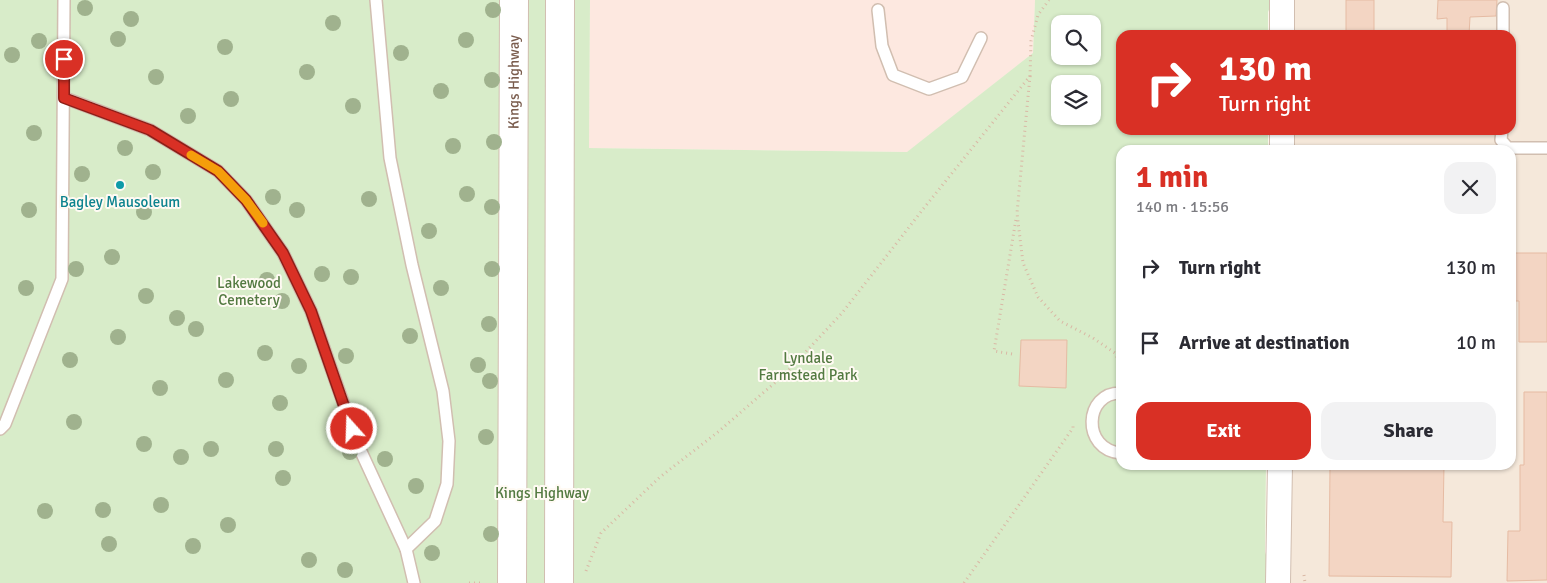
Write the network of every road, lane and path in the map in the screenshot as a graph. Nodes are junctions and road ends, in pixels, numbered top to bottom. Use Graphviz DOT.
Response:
graph roads {
  1 [pos="64,0"];
  2 [pos="376,0"];
  3 [pos="514,0"];
  4 [pos="560,0"];
  5 [pos="1049,0"];
  6 [pos="1282,0"];
  7 [pos="1503,8"];
  8 [pos="878,10"];
  9 [pos="1282,30"];
  10 [pos="1503,30"];
  11 [pos="981,38"];
  12 [pos="1030,76"];
  13 [pos="64,98"];
  14 [pos="1516,148"];
  15 [pos="1547,148"];
  16 [pos="1017,213"];
  17 [pos="1012,354"];
  18 [pos="1116,355"];
  19 [pos="1116,393"];
  20 [pos="1074,421"];
  21 [pos="0,429"];
  22 [pos="1116,453"];
  23 [pos="1280,470"];
  24 [pos="406,549"];
  25 [pos="584,575"];
  26 [pos="414,583"];
  27 [pos="469,583"];
  28 [pos="481,583"];
  29 [pos="512,583"];
  30 [pos="559,583"];
  31 [pos="964,583"];
  32 [pos="1278,583"];
  1 -- 13 [label="lane"];
  2 -- 24 [label="lane"];
  3 -- 29 [label="street, Kings Highway"];
  4 -- 30 [label="street"];
  5 -- 12 [label="path"];
  6 -- 9 [label="street"];
  7 -- 10 [label="lane"];
  8 -- 11 [label="lane"];
  12 -- 16 [label="path"];
  12 -- 25 [label="path"];
  13 -- 21 [label="lane"];
  13 -- 24 [label="lane"];
  14 -- 15 [label="lane"];
  16 -- 17 [label="path"];
  16 -- 18 [label="path"];
  19 -- 22 [label="lane"];
  20 -- 31 [label="path"];
  23 -- 32 [label="street"];
  24 -- 26 [label="lane"];
  27 -- 28 [label="path"];
}
